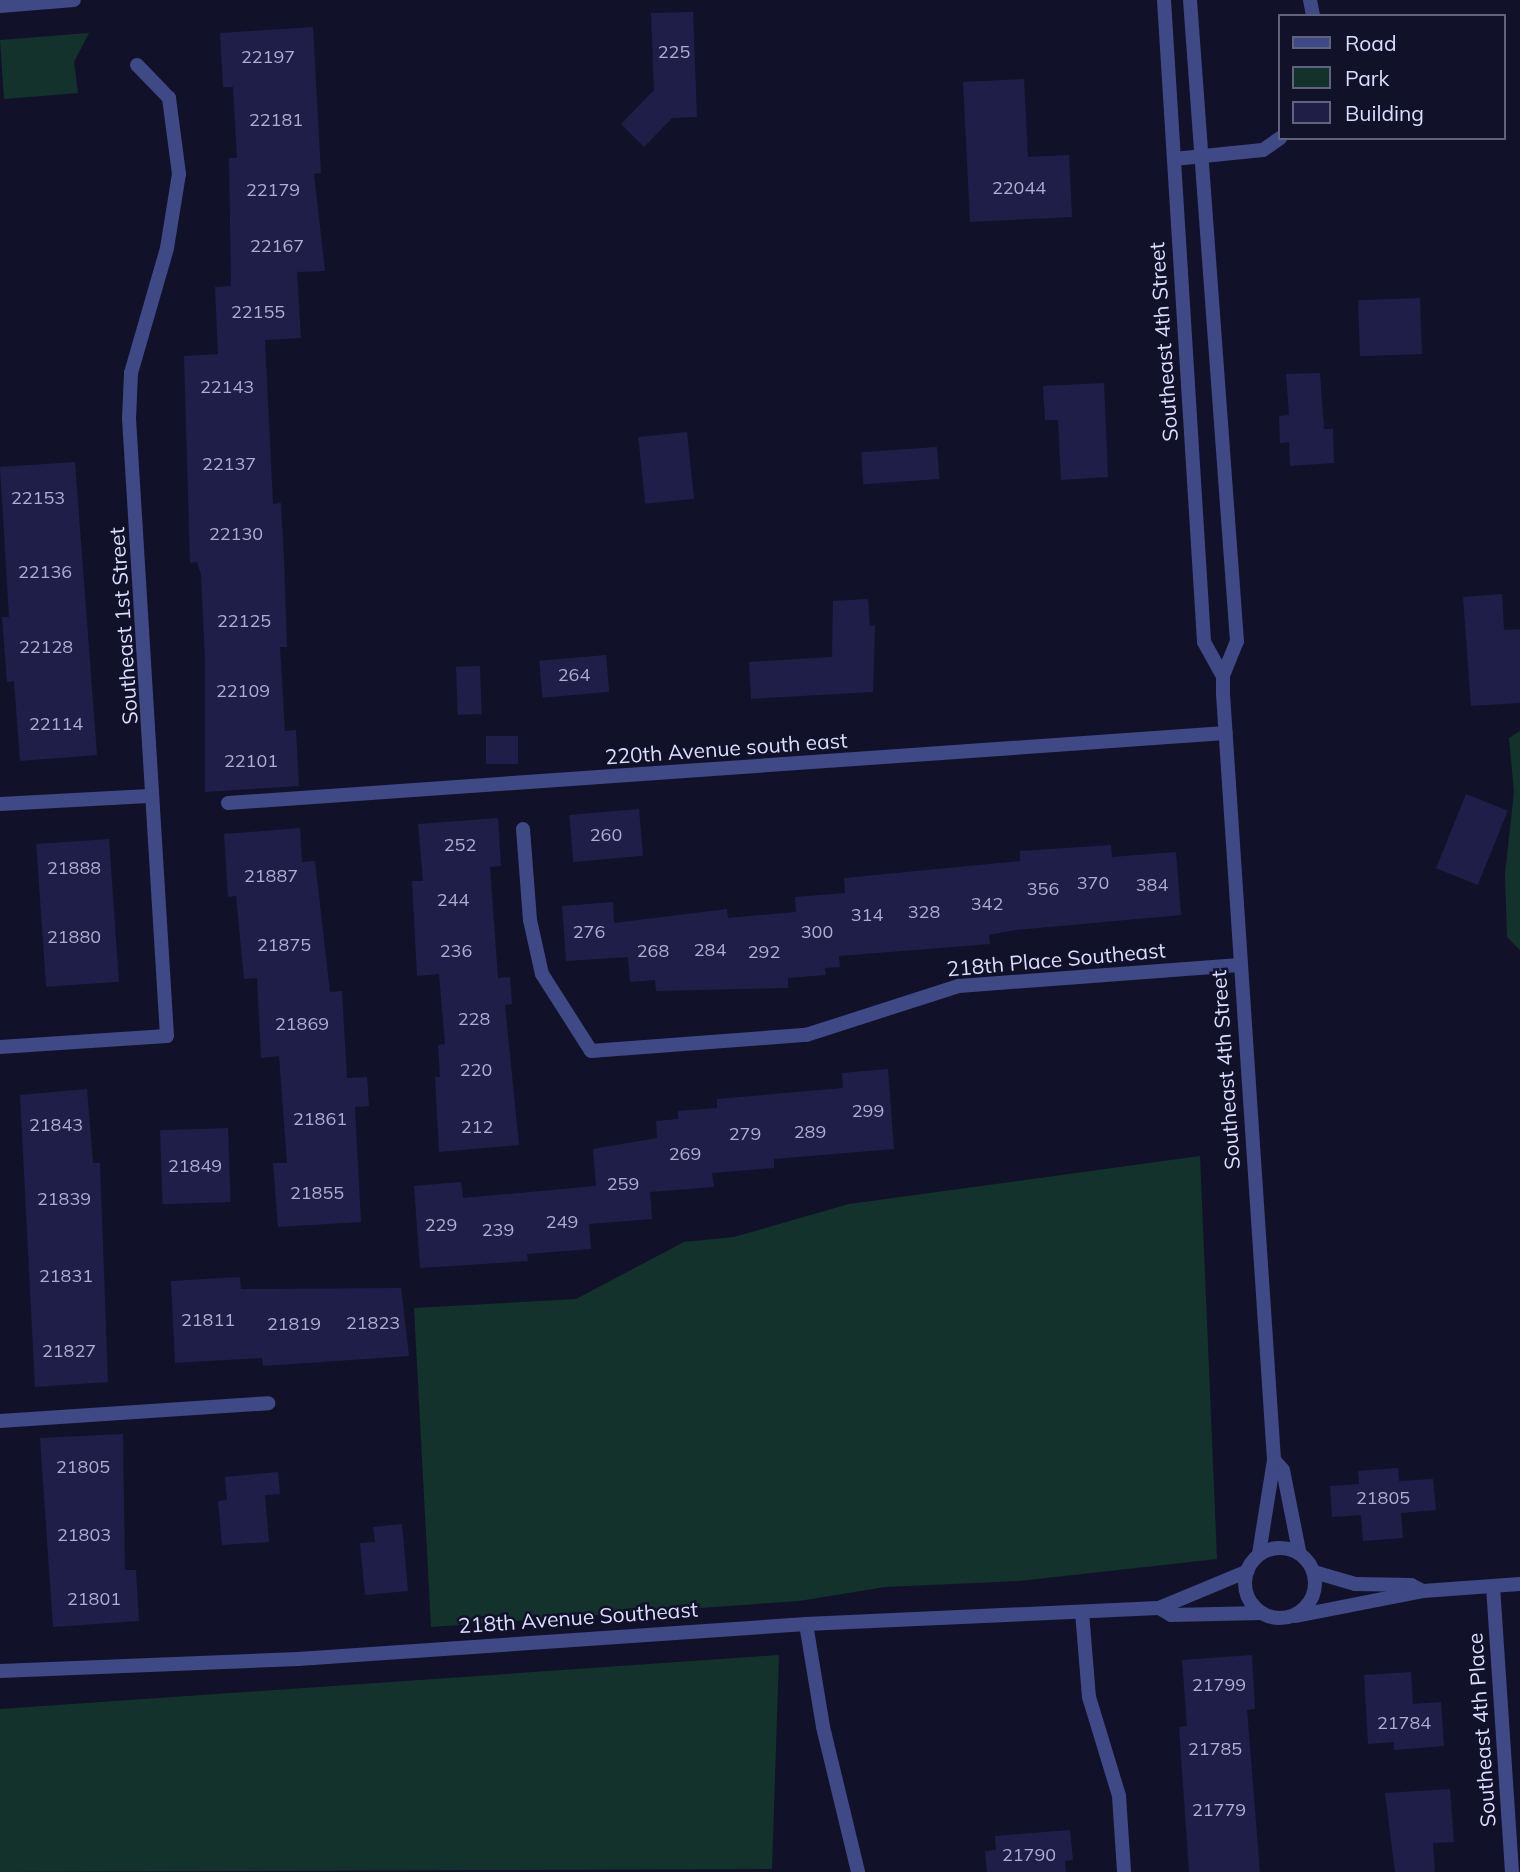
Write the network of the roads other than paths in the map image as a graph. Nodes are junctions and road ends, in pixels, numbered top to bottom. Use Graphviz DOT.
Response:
graph roads {
  1 [pos="74,0"];
  2 [pos="1164,0"];
  3 [pos="1190,0"];
  4 [pos="0,6"];
  5 [pos="137,65"];
  6 [pos="1278,139"];
  7 [pos="1201,156"];
  8 [pos="1174,159"];
  9 [pos="1223,676"];
  10 [pos="1226,733"];
  11 [pos="149,796"];
  12 [pos="228,803"];
  13 [pos="0,804"];
  14 [pos="523,829"];
  15 [pos="1239,965"];
  16 [pos="0,1047"];
  17 [pos="268,1403"];
  18 [pos="0,1421"];
  19 [pos="1274,1460"];
  20 [pos="1299,1551"];
  21 [pos="1259,1554"];
  22 [pos="1248,1571"];
  23 [pos="1314,1572"];
  24 [pos="1520,1584"];
  25 [pos="1493,1586"];
  26 [pos="1423,1591"];
  27 [pos="1159,1608"];
  28 [pos="1082,1612"];
  29 [pos="1262,1613"];
  30 [pos="1296,1616"];
  31 [pos="806,1624"];
  32 [pos="0,1671"];
  33 [pos="858,1872"];
  34 [pos="1124,1872"];
  35 [pos="1512,1872"];
  1 -- 4 [label="street"];
  2 -- 8 [label="street, Southeast 4th Street"];
  3 -- 7 [label="street, Southeast 4th Street"];
  5 -- 11 [label="street, Southeast 1st Street"];
  6 -- 7 [label="street"];
  7 -- 8 [label="street"];
  7 -- 9 [label="street, Southeast 4th Street"];
  8 -- 9 [label="street, Southeast 4th Street"];
  9 -- 10 [label="street, Southeast 4th Street"];
  10 -- 12 [label="street, 220th Avenue south east"];
  10 -- 15 [label="street, Southeast 4th Street"];
  11 -- 13 [label="street"];
  11 -- 16 [label="street, Southeast 1st Street"];
  14 -- 15 [label="street, 218th Place Southeast"];
  15 -- 19 [label="street, Southeast 4th Street"];
  17 -- 18 [label="street"];
  19 -- 20 [label="street, Southeast 4th Street"];
  19 -- 21 [label="street, Southeast 4th Street"];
  20 -- 21 [label="street"];
  20 -- 23 [label="street"];
  21 -- 22 [label="street"];
  22 -- 27 [label="street, 218th Avenue Southeast"];
  22 -- 29 [label="street"];
  23 -- 26 [label="street"];
  23 -- 30 [label="street"];
  24 -- 25 [label="street"];
  25 -- 26 [label="street"];
  25 -- 35 [label="street, Southeast 4th Place"];
  26 -- 30 [label="street"];
  27 -- 28 [label="street, 218th Avenue Southeast"];
  27 -- 29 [label="street, 218th Avenue Southeast"];
  28 -- 31 [label="street, 218th Avenue Southeast"];
  28 -- 34 [label="street"];
  29 -- 30 [label="street"];
  31 -- 32 [label="street, 218th Avenue Southeast"];
  31 -- 33 [label="street"];
}
